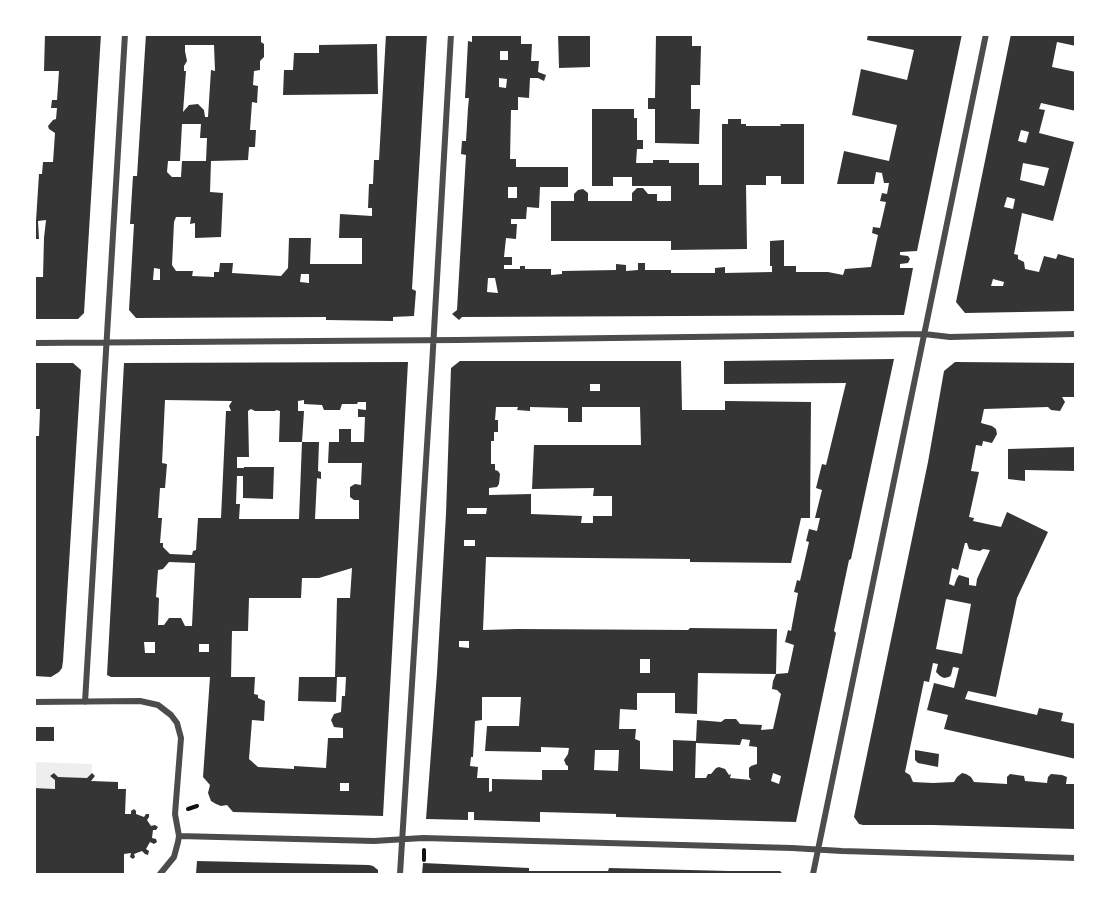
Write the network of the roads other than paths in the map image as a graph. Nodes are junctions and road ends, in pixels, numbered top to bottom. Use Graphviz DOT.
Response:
graph roads {
  1 [pos="125,34"];
  2 [pos="451,34"];
  3 [pos="986,34"];
  4 [pos="924,334"];
  5 [pos="1076,334"];
  6 [pos="434,340"];
  7 [pos="106,342"];
  8 [pos="34,343"];
  9 [pos="34,702"];
  10 [pos="85,702"];
  11 [pos="179,836"];
  12 [pos="402,839"];
  13 [pos="818,850"];
  14 [pos="1076,858"];
  15 [pos="160,874"];
  16 [pos="400,874"];
  17 [pos="813,874"];
  1 -- 7 [label="street"];
  2 -- 6 [label="street"];
  3 -- 4 [label="street"];
  4 -- 5 [label="street"];
  4 -- 6 [label="street"];
  4 -- 13 [label="street"];
  6 -- 7 [label="street"];
  6 -- 12 [label="street"];
  7 -- 8 [label="street"];
  7 -- 10 [label="street"];
  9 -- 10 [label="street"];
  10 -- 11 [label="street"];
  11 -- 12 [label="street"];
  11 -- 15 [label="street"];
  12 -- 13 [label="street"];
  12 -- 16 [label="street"];
  13 -- 14 [label="street"];
  13 -- 17 [label="street"];
}
